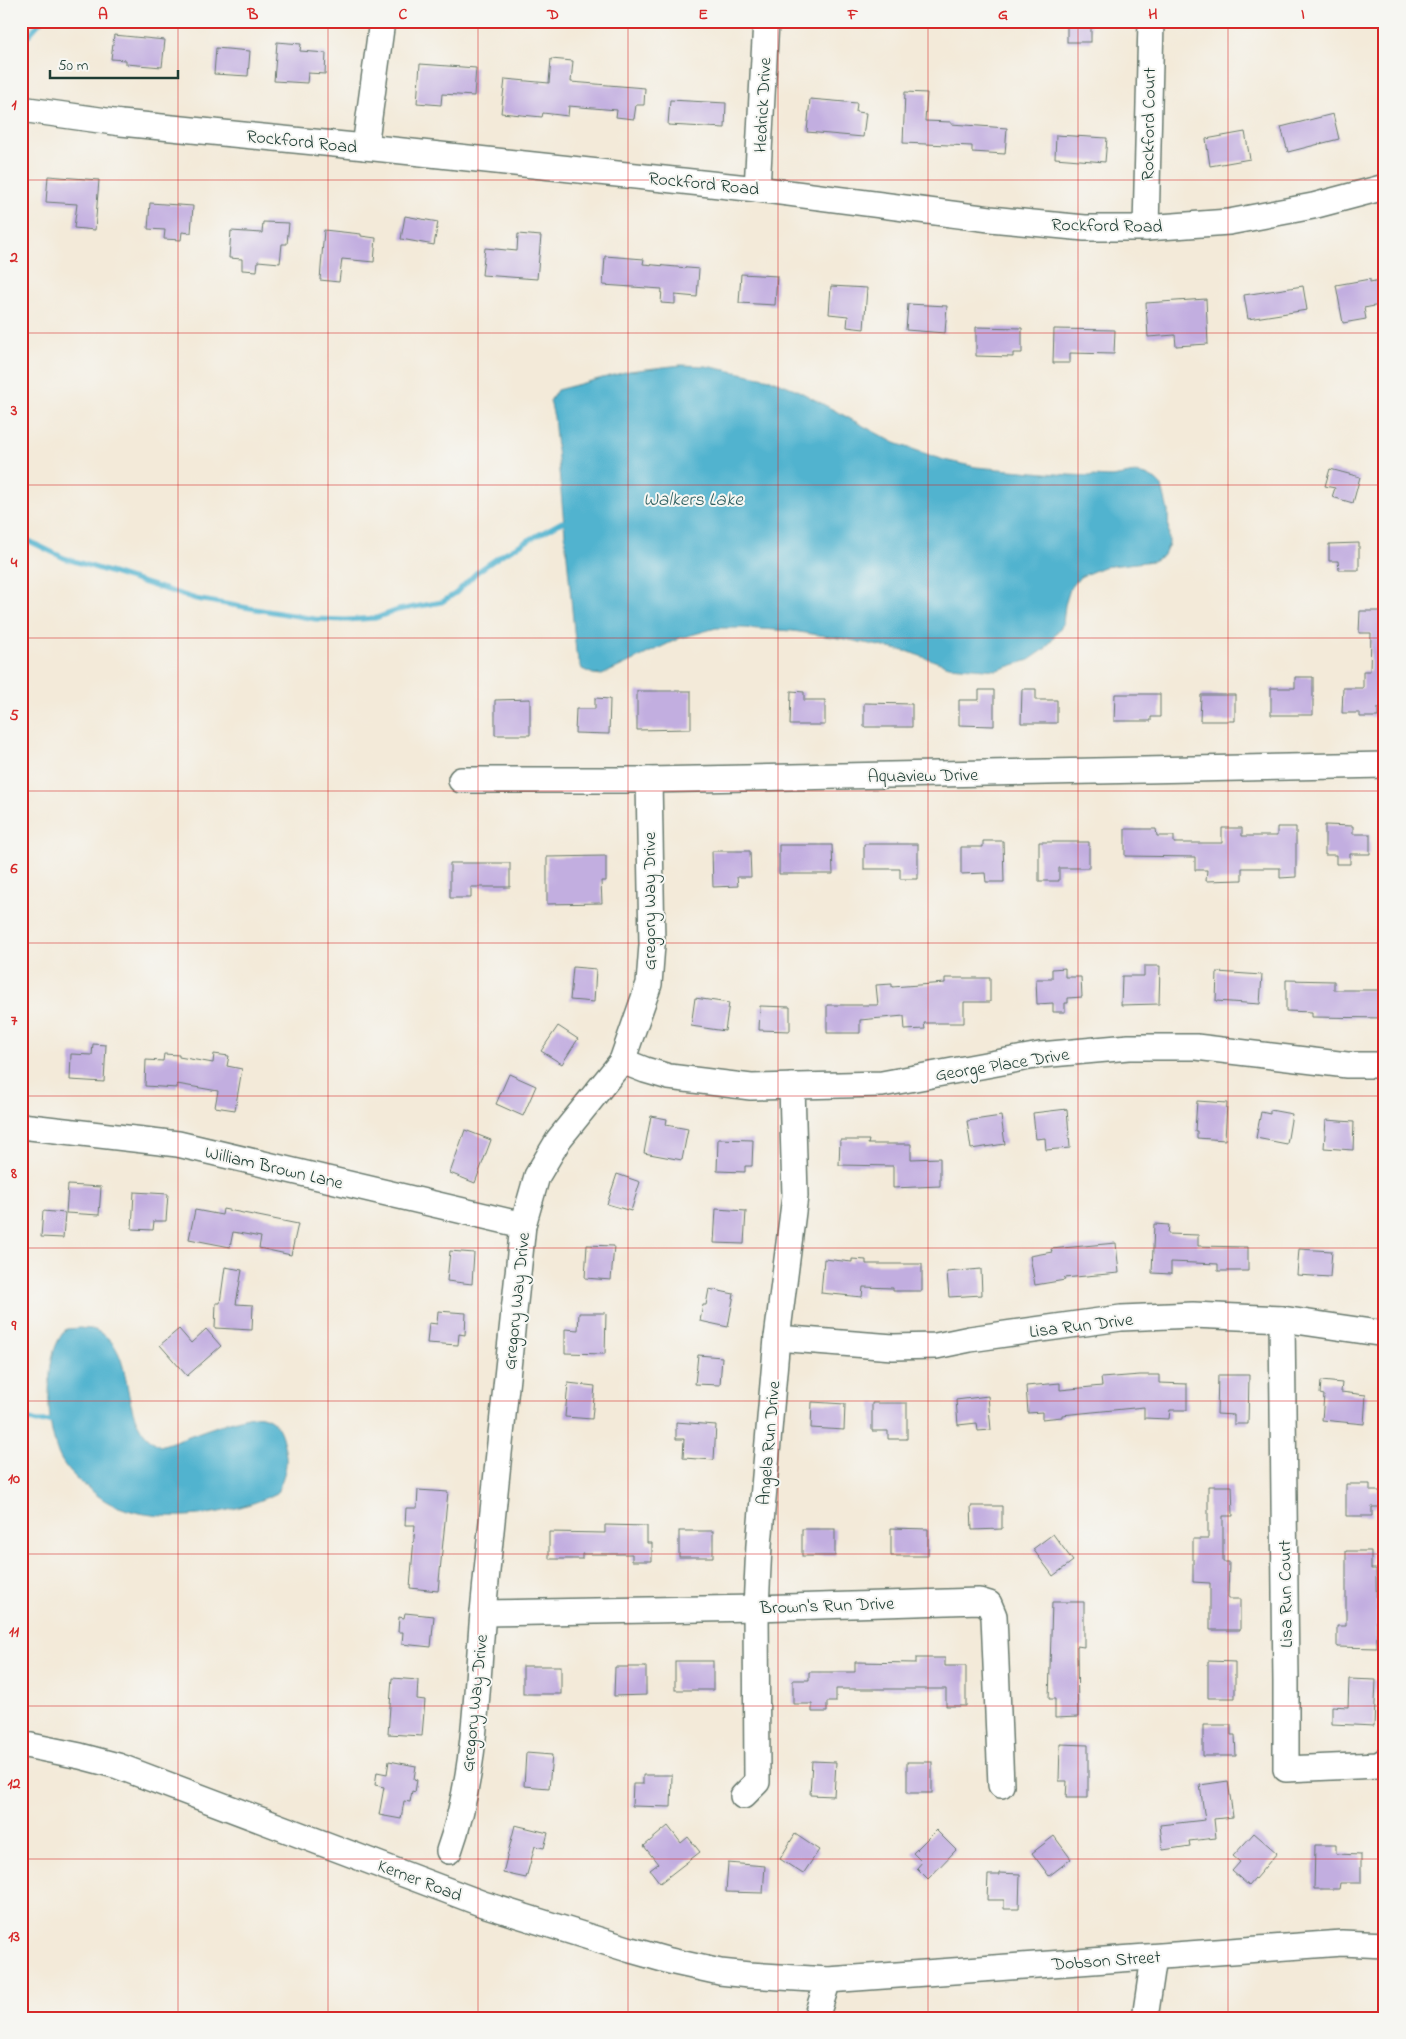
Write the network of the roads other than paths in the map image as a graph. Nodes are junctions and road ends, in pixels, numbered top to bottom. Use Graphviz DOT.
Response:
graph roads {
  1 [pos="382,21"];
  2 [pos="766,21"];
  3 [pos="1151,21"];
  4 [pos="21,109"];
  5 [pos="365,147"];
  6 [pos="1385,187"];
  7 [pos="757,189"];
  8 [pos="1146,228"];
  9 [pos="1385,765"];
  10 [pos="461,780"];
  11 [pos="649,780"];
  12 [pos="622,1061"];
  13 [pos="1385,1065"];
  14 [pos="792,1086"];
  15 [pos="21,1126"];
  16 [pos="523,1226"];
  17 [pos="1282,1320"];
  18 [pos="1385,1334"];
  19 [pos="777,1338"];
  20 [pos="756,1608"];
  21 [pos="483,1613"];
  22 [pos="21,1744"];
  23 [pos="1385,1761"];
  24 [pos="1001,1784"];
  25 [pos="743,1796"];
  26 [pos="449,1851"];
  27 [pos="1385,1945"];
  28 [pos="1154,1957"];
  29 [pos="828,1980"];
  30 [pos="816,2018"];
  31 [pos="1145,2018"];
  1 -- 5 [label="street"];
  2 -- 7 [label="street, Hedrick Drive"];
  3 -- 8 [label="street, Rockford Court"];
  4 -- 5 [label="street, Rockford Road"];
  5 -- 7 [label="street, Rockford Road"];
  6 -- 8 [label="street, Rockford Road"];
  7 -- 8 [label="street, Rockford Road"];
  9 -- 11 [label="street, Aquaview Drive"];
  10 -- 11 [label="street, Aquaview Drive"];
  11 -- 12 [label="street, Gregory Way Drive"];
  12 -- 14 [label="street, George Place Drive"];
  12 -- 16 [label="street, Gregory Way Drive"];
  13 -- 14 [label="street, George Place Drive"];
  14 -- 19 [label="street, Angela Run Drive"];
  15 -- 16 [label="street, William Brown Lane"];
  16 -- 21 [label="street, Gregory Way Drive"];
  17 -- 18 [label="street, Lisa Run Drive"];
  17 -- 19 [label="street, Lisa Run Drive"];
  17 -- 23 [label="street, Lisa Run Court"];
  19 -- 20 [label="street, Angela Run Drive"];
  20 -- 21 [label="street, Brown's Run Drive"];
  20 -- 24 [label="street, Brown's Run Drive"];
  20 -- 25 [label="street, Angela Run Drive"];
  21 -- 26 [label="street, Gregory Way Drive"];
  22 -- 29 [label="street, Kerner Road"];
  27 -- 28 [label="street, Dobson Street"];
  28 -- 29 [label="street, Dobson Street"];
  28 -- 31 [label="street"];
  29 -- 30 [label="street"];
}
